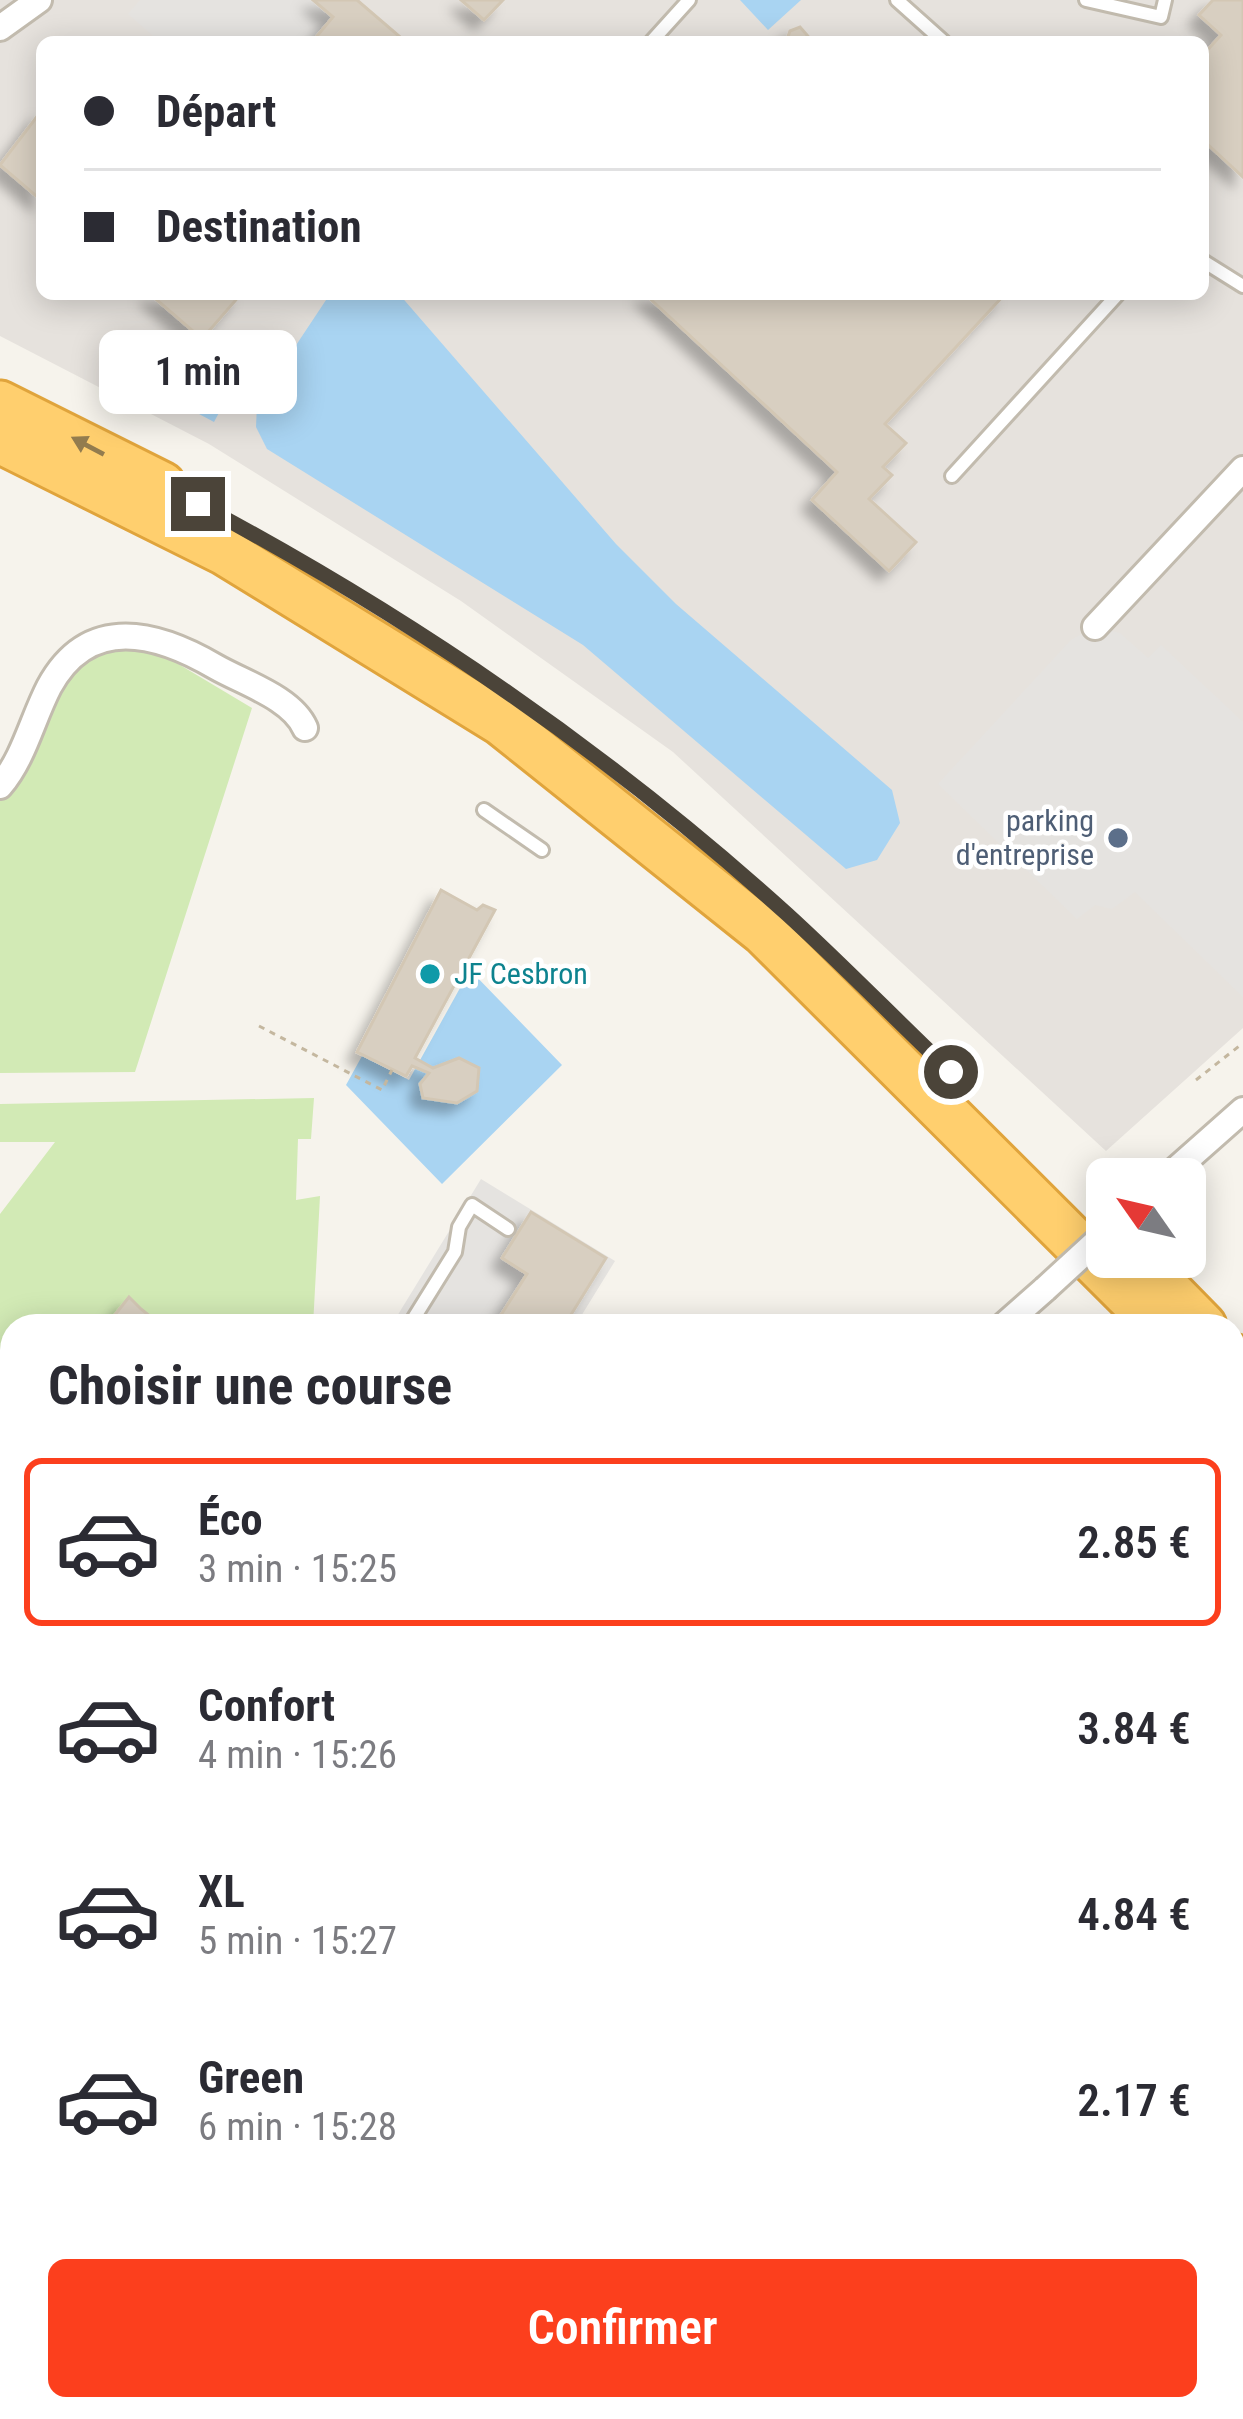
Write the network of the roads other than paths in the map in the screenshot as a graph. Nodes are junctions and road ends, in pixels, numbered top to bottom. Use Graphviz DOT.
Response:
graph roads {
  1 [pos="39,0"];
  2 [pos="689,0"];
  3 [pos="898,0"];
  4 [pos="1086,0"];
  5 [pos="1165,0"];
  6 [pos="0,28"];
  7 [pos="656,36"];
  8 [pos="937,36"];
  9 [pos="1209,266"];
  10 [pos="1243,286"];
  11 [pos="1113,300"];
  12 [pos="0,404"];
  13 [pos="0,440"];
  14 [pos="1243,469"];
  15 [pos="952,476"];
  16 [pos="1094,627"];
  17 [pos="305,728"];
  18 [pos="0,786"];
  19 [pos="484,810"];
  20 [pos="542,850"];
  21 [pos="1243,1109"];
  22 [pos="1188,1158"];
  23 [pos="1086,1209"];
  24 [pos="508,1229"];
  25 [pos="1086,1250"];
  26 [pos="1155,1278"];
  27 [pos="416,1314"];
  28 [pos="1017,1314"];
  29 [pos="1147,1314"];
  30 [pos="1190,1314"];
  1 -- 6 [label="street"];
  2 -- 7 [label="lane"];
  3 -- 8 [label="lane"];
  4 -- 5 [label="lane"];
  9 -- 10 [label="lane"];
  11 -- 15 [label="lane"];
  23 -- 12 [label="highway, one-way"];
  13 -- 29 [label="highway"];
  14 -- 16 [label="street"];
  17 -- 18 [label="street"];
  19 -- 20 [label="lane"];
  21 -- 22 [label="street"];
  24 -- 27 [label="lane"];
  25 -- 28 [label="street, bridge"];
  26 -- 30 [label="highway"];
}
